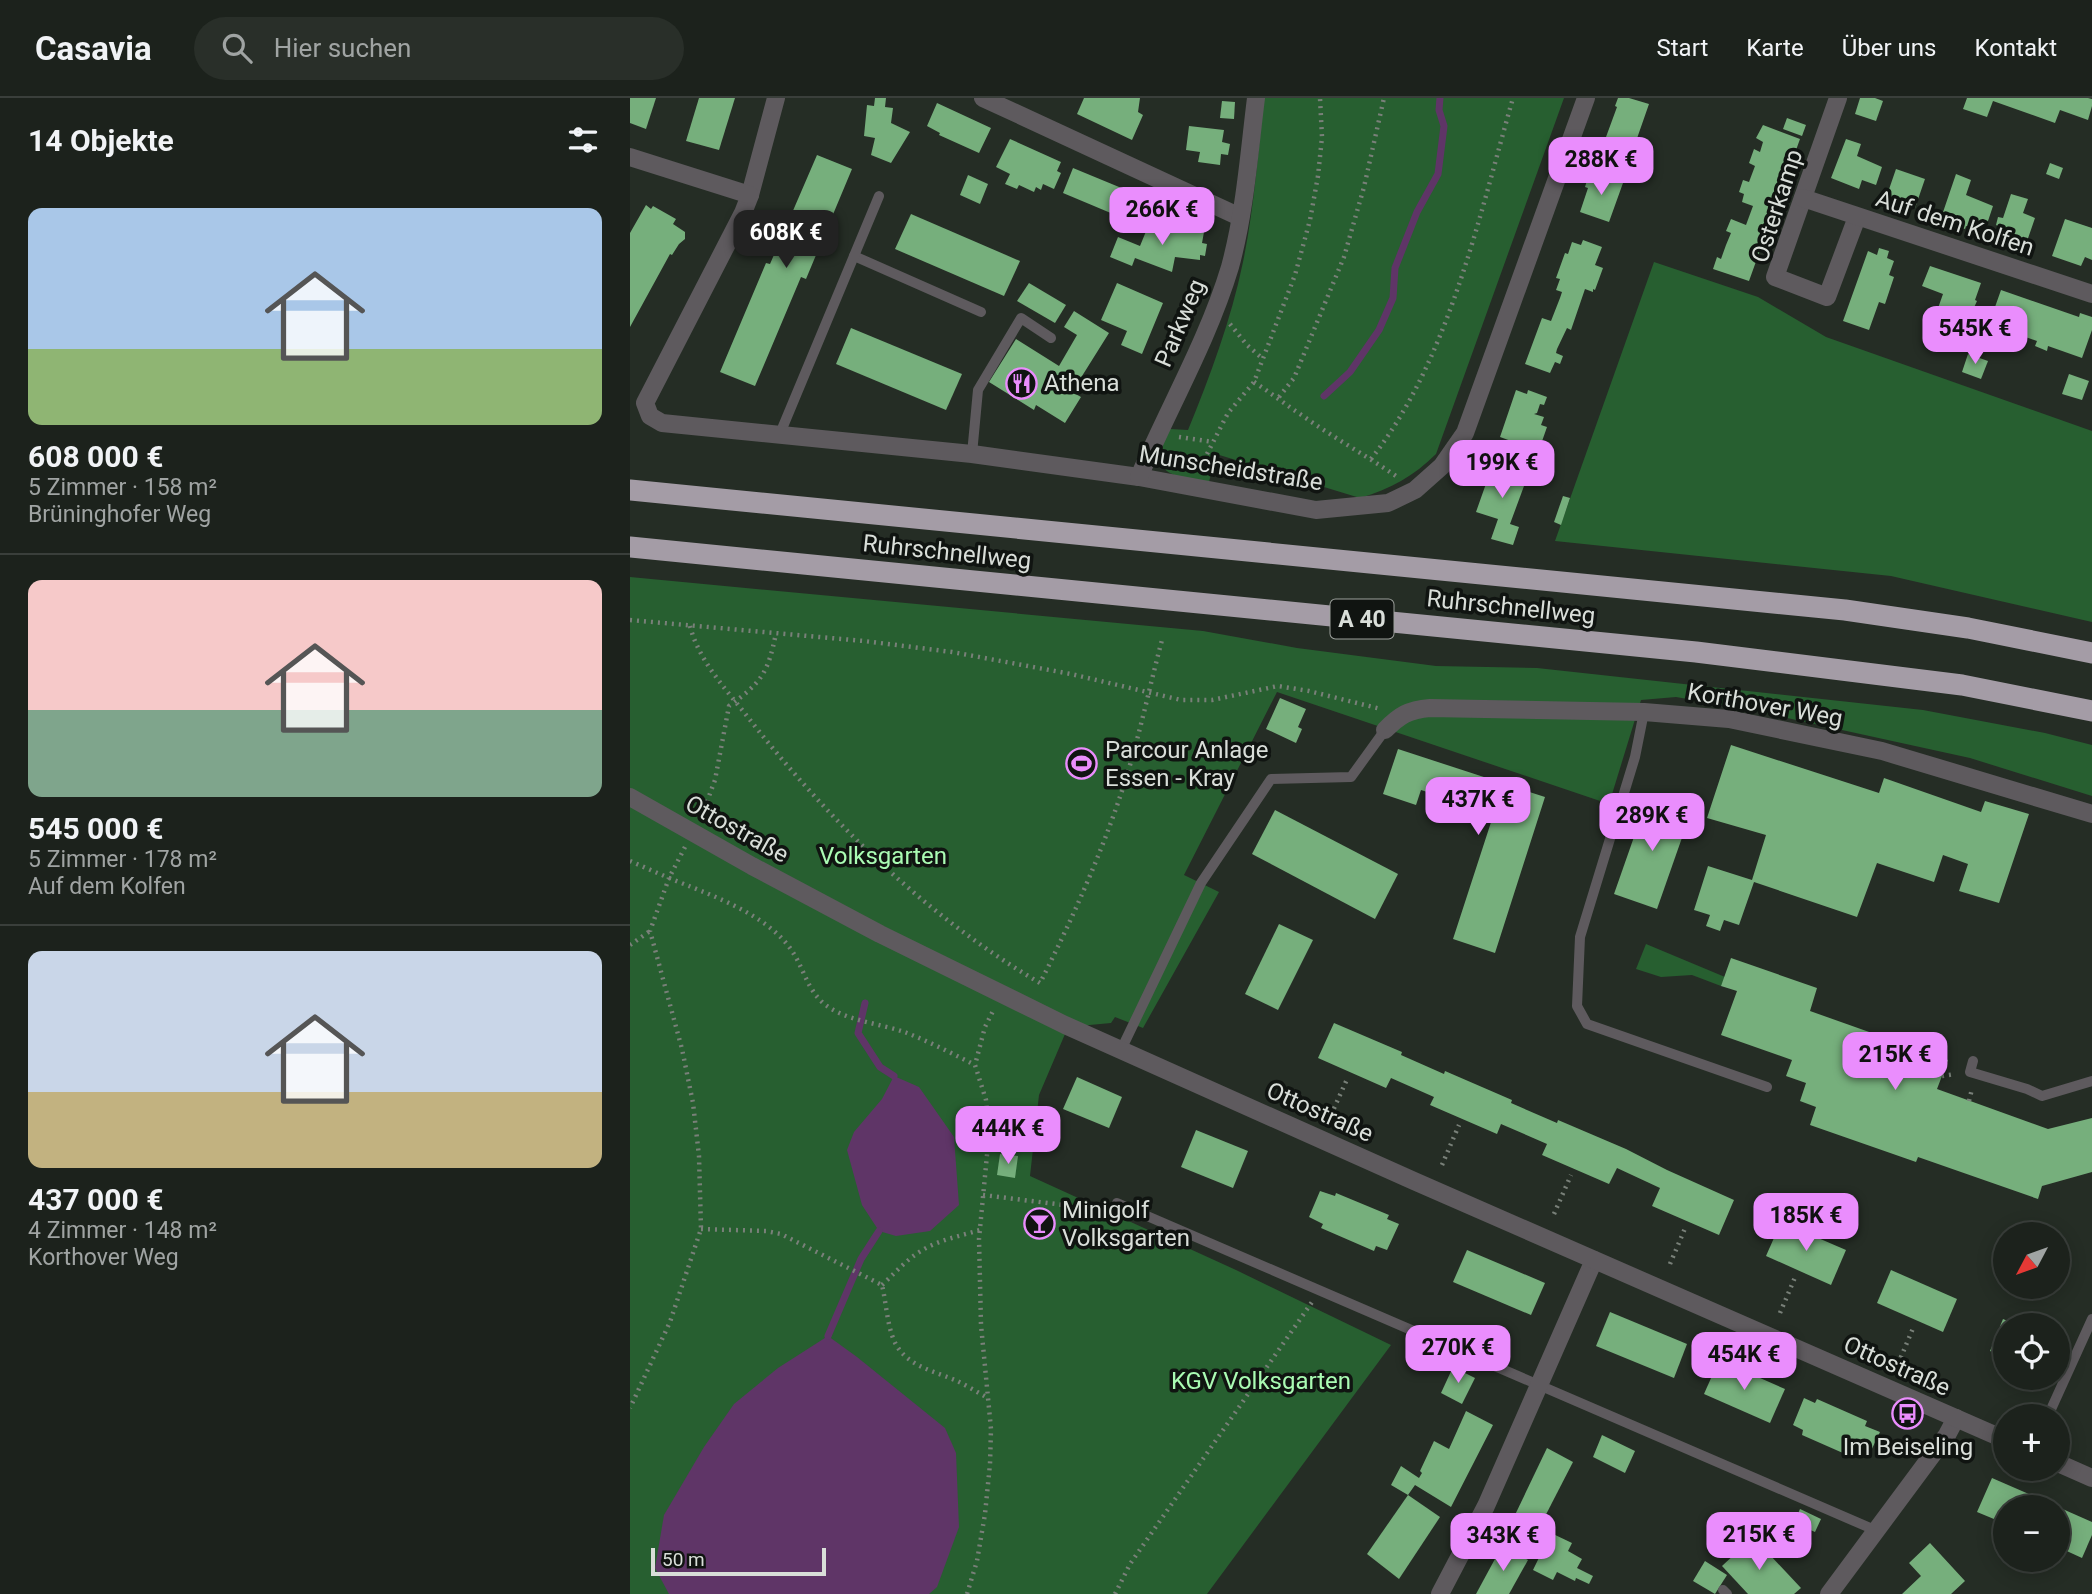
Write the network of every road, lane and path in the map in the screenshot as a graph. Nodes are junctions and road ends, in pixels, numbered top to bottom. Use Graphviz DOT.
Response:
graph roads {
  1 [pos="776,98"];
  2 [pos="983,98"];
  3 [pos="1256,98"];
  4 [pos="1320,98"];
  5 [pos="1384,98"];
  6 [pos="1513,98"];
  7 [pos="1587,98"];
  8 [pos="1838,98"];
  9 [pos="630,157"];
  10 [pos="750,195"];
  11 [pos="879,196"];
  12 [pos="1803,198"];
  13 [pos="1240,216"];
  14 [pos="1857,217"];
  15 [pos="854,256"];
  16 [pos="2092,294"];
  17 [pos="1217,306"];
  18 [pos="981,312"];
  19 [pos="1051,338"];
  20 [pos="1263,359"];
  21 [pos="1254,382"];
  22 [pos="1279,397"];
  23 [pos="1158,434"];
  24 [pos="779,436"];
  25 [pos="1213,442"];
  26 [pos="972,454"];
  27 [pos="1207,454"];
  28 [pos="1371,459"];
  29 [pos="1139,477"];
  30 [pos="630,490"];
  31 [pos="1415,490"];
  32 [pos="630,547"];
  33 [pos="630,620"];
  34 [pos="690,626"];
  35 [pos="776,633"];
  36 [pos="1162,640"];
  37 [pos="2092,653"];
  38 [pos="1148,692"];
  39 [pos="735,701"];
  40 [pos="2092,710"];
  41 [pos="1644,712"];
  42 [pos="1399,716"];
  43 [pos="1385,730"];
  44 [pos="630,797"];
  45 [pos="2092,814"];
  46 [pos="693,832"];
  47 [pos="630,861"];
  48 [pos="669,878"];
  49 [pos="650,931"];
  50 [pos="630,944"];
  51 [pos="1004,995"];
  52 [pos="1121,1049"];
  53 [pos="1973,1061"];
  54 [pos="975,1065"];
  55 [pos="1348,1077"];
  56 [pos="2092,1081"];
  57 [pos="1767,1087"];
  58 [pos="1331,1115"];
  59 [pos="1459,1125"];
  60 [pos="1442,1165"];
  61 [pos="1571,1175"];
  62 [pos="984,1195"];
  63 [pos="1118,1203"];
  64 [pos="1554,1214"];
  65 [pos="1686,1226"];
  66 [pos="701,1229"];
  67 [pos="979,1230"];
  68 [pos="1594,1260"];
  69 [pos="1670,1264"];
  70 [pos="1796,1275"];
  71 [pos="882,1285"];
  72 [pos="1320,1291"];
  73 [pos="1780,1313"];
  74 [pos="2092,1318"];
  75 [pos="1914,1326"];
  76 [pos="1898,1364"];
  77 [pos="1540,1385"];
  78 [pos="988,1398"];
  79 [pos="2053,1404"];
  80 [pos="630,1408"];
  81 [pos="1956,1418"];
  82 [pos="1993,1434"];
  83 [pos="2070,1468"];
  84 [pos="2092,1478"];
  85 [pos="1875,1530"];
  86 [pos="967,1594"];
  87 [pos="1115,1594"];
  88 [pos="1440,1594"];
  89 [pos="1829,1594"];
  1 -- 10 [label="street"];
  2 -- 13 [label="street"];
  3 -- 13 [label="street, Parkweg"];
  4 -- 20 [label="path"];
  5 -- 22 [label="path"];
  6 -- 28 [label="path"];
  7 -- 31 [label="street, Munscheidstraße"];
  8 -- 12 [label="street, Osterkamp"];
  9 -- 10 [label="street"];
  10 -- 24 [label="street, Munscheidstraße"];
  11 -- 15 [label="lane"];
  12 -- 14 [label="street, Auf dem Kolfen"];
  12 -- 14 [label="street, Osterkamp"];
  13 -- 17 [label="street, Parkweg"];
  14 -- 16 [label="street, Auf dem Kolfen"];
  15 -- 18 [label="lane"];
  15 -- 24 [label="lane"];
  17 -- 20 [label="path"];
  17 -- 23 [label="street, Parkweg"];
  19 -- 26 [label="lane"];
  20 -- 21 [label="path"];
  21 -- 22 [label="path"];
  21 -- 25 [label="path"];
  22 -- 28 [label="path"];
  23 -- 25 [label="path"];
  23 -- 29 [label="street, Parkweg"];
  24 -- 26 [label="street, Munscheidstraße"];
  25 -- 27 [label="path"];
  26 -- 29 [label="street, Munscheidstraße"];
  28 -- 31 [label="path"];
  29 -- 31 [label="street, Munscheidstraße"];
  30 -- 37 [label="highway, Ruhrschnellweg / A 40"];
  32 -- 40 [label="highway, Ruhrschnellweg / A 40"];
  33 -- 34 [label="path"];
  34 -- 35 [label="path"];
  34 -- 39 [label="path"];
  35 -- 38 [label="path"];
  35 -- 39 [label="path"];
  36 -- 38 [label="path"];
  38 -- 39 [label="path"];
  38 -- 42 [label="path"];
  39 -- 46 [label="path"];
  41 -- 42 [label="street, Korthover Weg"];
  41 -- 45 [label="street, Korthover Weg"];
  41 -- 57 [label="lane"];
  42 -- 43 [label="street"];
  43 -- 52 [label="lane"];
  44 -- 46 [label="street, Ottostraße"];
  46 -- 48 [label="path"];
  46 -- 51 [label="street, Ottostraße"];
  47 -- 48 [label="path"];
  48 -- 49 [label="path"];
  48 -- 54 [label="path"];
  49 -- 50 [label="path"];
  49 -- 66 [label="path"];
  51 -- 52 [label="street, Ottostraße"];
  51 -- 54 [label="path"];
  52 -- 68 [label="street, Ottostraße"];
  53 -- 56 [label="lane"];
  54 -- 62 [label="path"];
  55 -- 58 [label="path"];
  59 -- 60 [label="path"];
  61 -- 64 [label="path"];
  62 -- 63 [label="path"];
  62 -- 67 [label="path"];
  63 -- 72 [label="lane"];
  65 -- 69 [label="path"];
  66 -- 71 [label="path"];
  66 -- 80 [label="path"];
  67 -- 71 [label="path"];
  67 -- 78 [label="path"];
  68 -- 77 [label="street"];
  68 -- 81 [label="street, Ottostraße"];
  70 -- 73 [label="path"];
  71 -- 78 [label="path"];
  72 -- 77 [label="lane"];
  72 -- 87 [label="path"];
  74 -- 79 [label="lane"];
  75 -- 76 [label="path"];
  77 -- 85 [label="lane"];
  77 -- 88 [label="street"];
  78 -- 86 [label="path"];
  81 -- 82 [label="street, Ottostraße"];
  81 -- 85 [label="street"];
  83 -- 84 [label="street"];
  85 -- 89 [label="street"];
}
